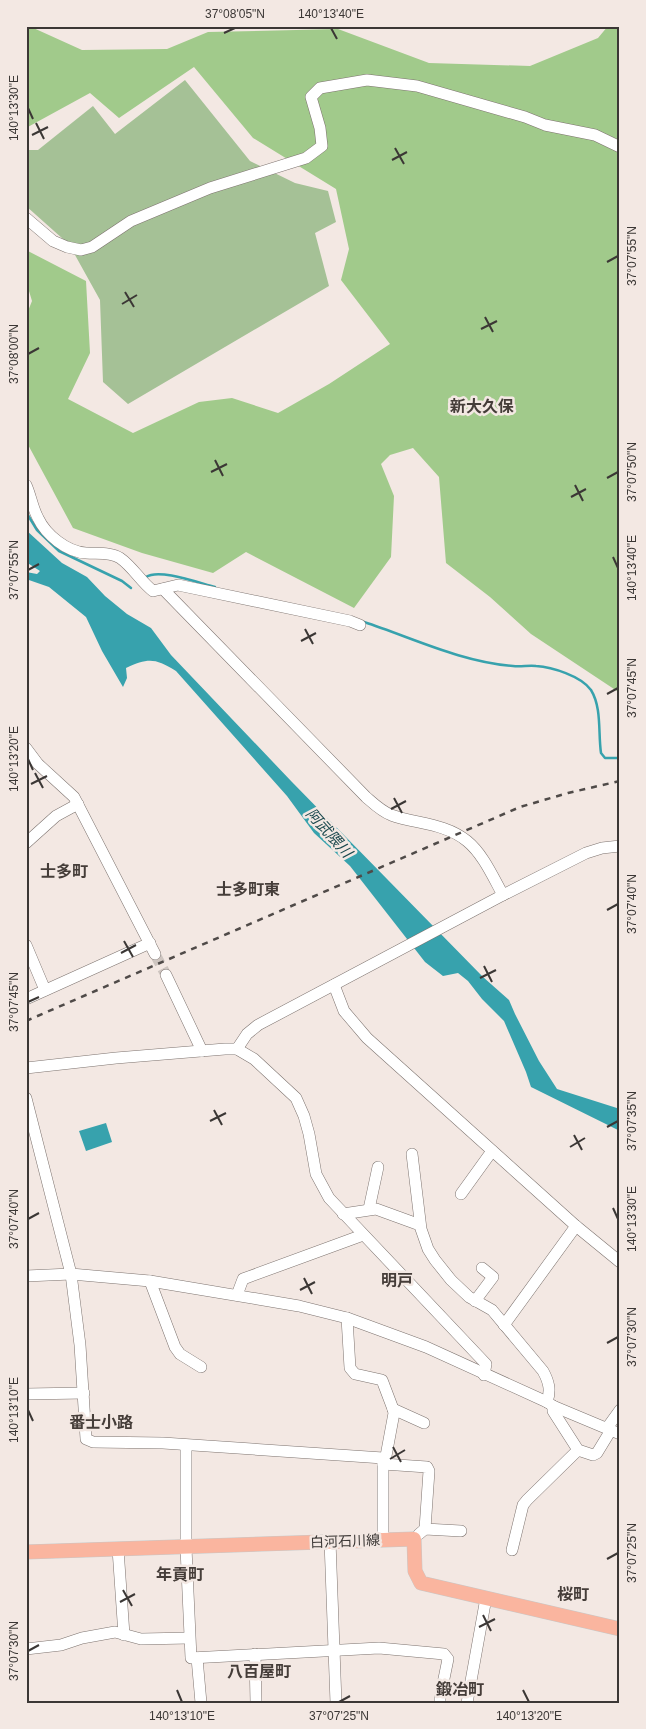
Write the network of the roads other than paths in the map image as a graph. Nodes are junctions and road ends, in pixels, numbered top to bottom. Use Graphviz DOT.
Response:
graph roads {
  1 [pos="620,147"];
  2 [pos="26,218"];
  3 [pos="26,485"];
  4 [pos="163,589"];
  5 [pos="360,625"];
  6 [pos="26,748"];
  7 [pos="78,804"];
  8 [pos="26,843"];
  9 [pos="620,846"];
  10 [pos="503,895"];
  11 [pos="26,945"];
  12 [pos="166,976"];
  13 [pos="334,985"];
  14 [pos="45,990"];
  15 [pos="26,999"];
  16 [pos="237,1050"];
  17 [pos="202,1051"];
  18 [pos="26,1068"];
  19 [pos="26,1098"];
  20 [pos="492,1151"];
  21 [pos="412,1154"];
  22 [pos="378,1167"];
  23 [pos="461,1194"];
  24 [pos="369,1210"];
  25 [pos="344,1214"];
  26 [pos="420,1225"];
  27 [pos="576,1226"];
  28 [pos="363,1235"];
  29 [pos="620,1262"];
  30 [pos="482,1268"];
  31 [pos="71,1274"];
  32 [pos="26,1276"];
  33 [pos="150,1281"];
  34 [pos="237,1295"];
  35 [pos="475,1301"];
  36 [pos="347,1318"];
  37 [pos="504,1325"];
  38 [pos="201,1367"];
  39 [pos="484,1375"];
  40 [pos="84,1393"];
  41 [pos="26,1394"];
  42 [pos="550,1404"];
  43 [pos="393,1409"];
  44 [pos="620,1410"];
  45 [pos="424,1423"];
  46 [pos="612,1431"];
  47 [pos="186,1445"];
  48 [pos="578,1450"];
  49 [pos="383,1461"];
  50 [pos="425,1529"];
  51 [pos="461,1531"];
  52 [pos="414,1539"];
  53 [pos="383,1540"];
  54 [pos="330,1541"];
  55 [pos="186,1548"];
  56 [pos="118,1549"];
  57 [pos="512,1550"];
  58 [pos="26,1552"];
  59 [pos="486,1598"];
  60 [pos="620,1629"];
  61 [pos="124,1635"];
  62 [pos="190,1638"];
  63 [pos="26,1649"];
  64 [pos="334,1650"];
  65 [pos="255,1654"];
  66 [pos="197,1658"];
  67 [pos="201,1703"];
  68 [pos="256,1703"];
  69 [pos="336,1703"];
  70 [pos="440,1703"];
  71 [pos="467,1703"];
  1 -- 2 [label="street"];
  3 -- 4 [label="street"];
  4 -- 5 [label="street"];
  4 -- 10 [label="street"];
  6 -- 7 [label="street"];
  7 -- 8 [label="street"];
  7 -- 14 [label="street"];
  9 -- 10 [label="street"];
  10 -- 13 [label="street"];
  11 -- 14 [label="street"];
  12 -- 17 [label="street"];
  13 -- 16 [label="street"];
  13 -- 20 [label="street"];
  14 -- 15 [label="street"];
  16 -- 17 [label="street"];
  16 -- 25 [label="street"];
  17 -- 18 [label="street"];
  19 -- 31 [label="street"];
  20 -- 23 [label="street"];
  20 -- 27 [label="street"];
  21 -- 26 [label="street"];
  22 -- 24 [label="street"];
  24 -- 25 [label="street"];
  24 -- 26 [label="street"];
  25 -- 28 [label="street"];
  26 -- 35 [label="street"];
  27 -- 29 [label="street"];
  27 -- 37 [label="street"];
  28 -- 34 [label="street"];
  28 -- 39 [label="street"];
  30 -- 35 [label="street"];
  31 -- 32 [label="street"];
  31 -- 33 [label="street"];
  31 -- 40 [label="street"];
  33 -- 34 [label="street"];
  33 -- 38 [label="street"];
  34 -- 36 [label="street"];
  35 -- 37 [label="street"];
  36 -- 39 [label="street"];
  36 -- 43 [label="street"];
  37 -- 42 [label="street"];
  39 -- 42 [label="street"];
  40 -- 41 [label="street"];
  40 -- 47 [label="street"];
  42 -- 46 [label="street"];
  42 -- 48 [label="street"];
  43 -- 45 [label="street"];
  43 -- 49 [label="street"];
  44 -- 46 [label="street"];
  46 -- 48 [label="street"];
  47 -- 49 [label="street"];
  47 -- 55 [label="street"];
  48 -- 57 [label="street"];
  49 -- 50 [label="street"];
  49 -- 53 [label="street"];
  50 -- 51 [label="street"];
  50 -- 52 [label="street"];
  52 -- 53 [label="main road, 白河石川線"];
  52 -- 59 [label="main road"];
  53 -- 54 [label="main road, 白河石川線"];
  54 -- 55 [label="main road, 白河石川線"];
  54 -- 64 [label="street"];
  55 -- 56 [label="main road, 白河石川線"];
  55 -- 62 [label="street"];
  56 -- 58 [label="main road, 白河石川線"];
  56 -- 61 [label="street"];
  59 -- 60 [label="main road"];
  59 -- 71 [label="street"];
  61 -- 62 [label="street"];
  61 -- 63 [label="street"];
  62 -- 66 [label="street"];
  64 -- 65 [label="street"];
  64 -- 69 [label="street"];
  64 -- 70 [label="street"];
  65 -- 66 [label="street"];
  65 -- 68 [label="street"];
  66 -- 67 [label="street"];
}
